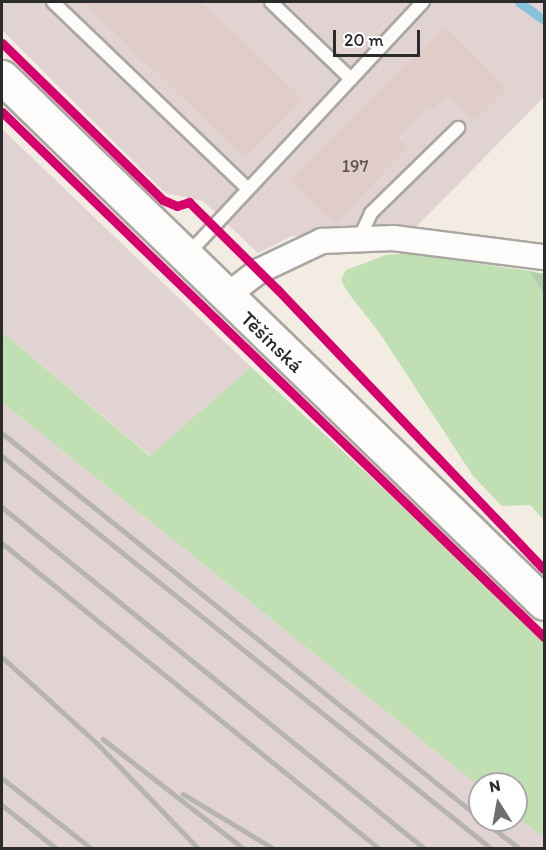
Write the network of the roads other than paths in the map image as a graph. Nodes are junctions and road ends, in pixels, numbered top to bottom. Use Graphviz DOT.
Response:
graph roads {
  1 [pos="52,2"];
  2 [pos="271,2"];
  3 [pos="423,2"];
  4 [pos="2,77"];
  5 [pos="351,79"];
  6 [pos="458,128"];
  7 [pos="248,189"];
  8 [pos="359,239"];
  9 [pos="185,256"];
  10 [pos="544,257"];
  11 [pos="225,297"];
  12 [pos="544,603"];
  1 -- 7 [label="lane"];
  2 -- 5 [label="lane"];
  3 -- 5 [label="lane"];
  4 -- 9 [label="main road, Těšínská"];
  5 -- 7 [label="lane"];
  6 -- 8 [label="lane"];
  7 -- 9 [label="lane"];
  8 -- 10 [label="street"];
  8 -- 11 [label="street"];
  9 -- 11 [label="main road, Těšínská"];
  11 -- 12 [label="main road, Těšínská"];
}
